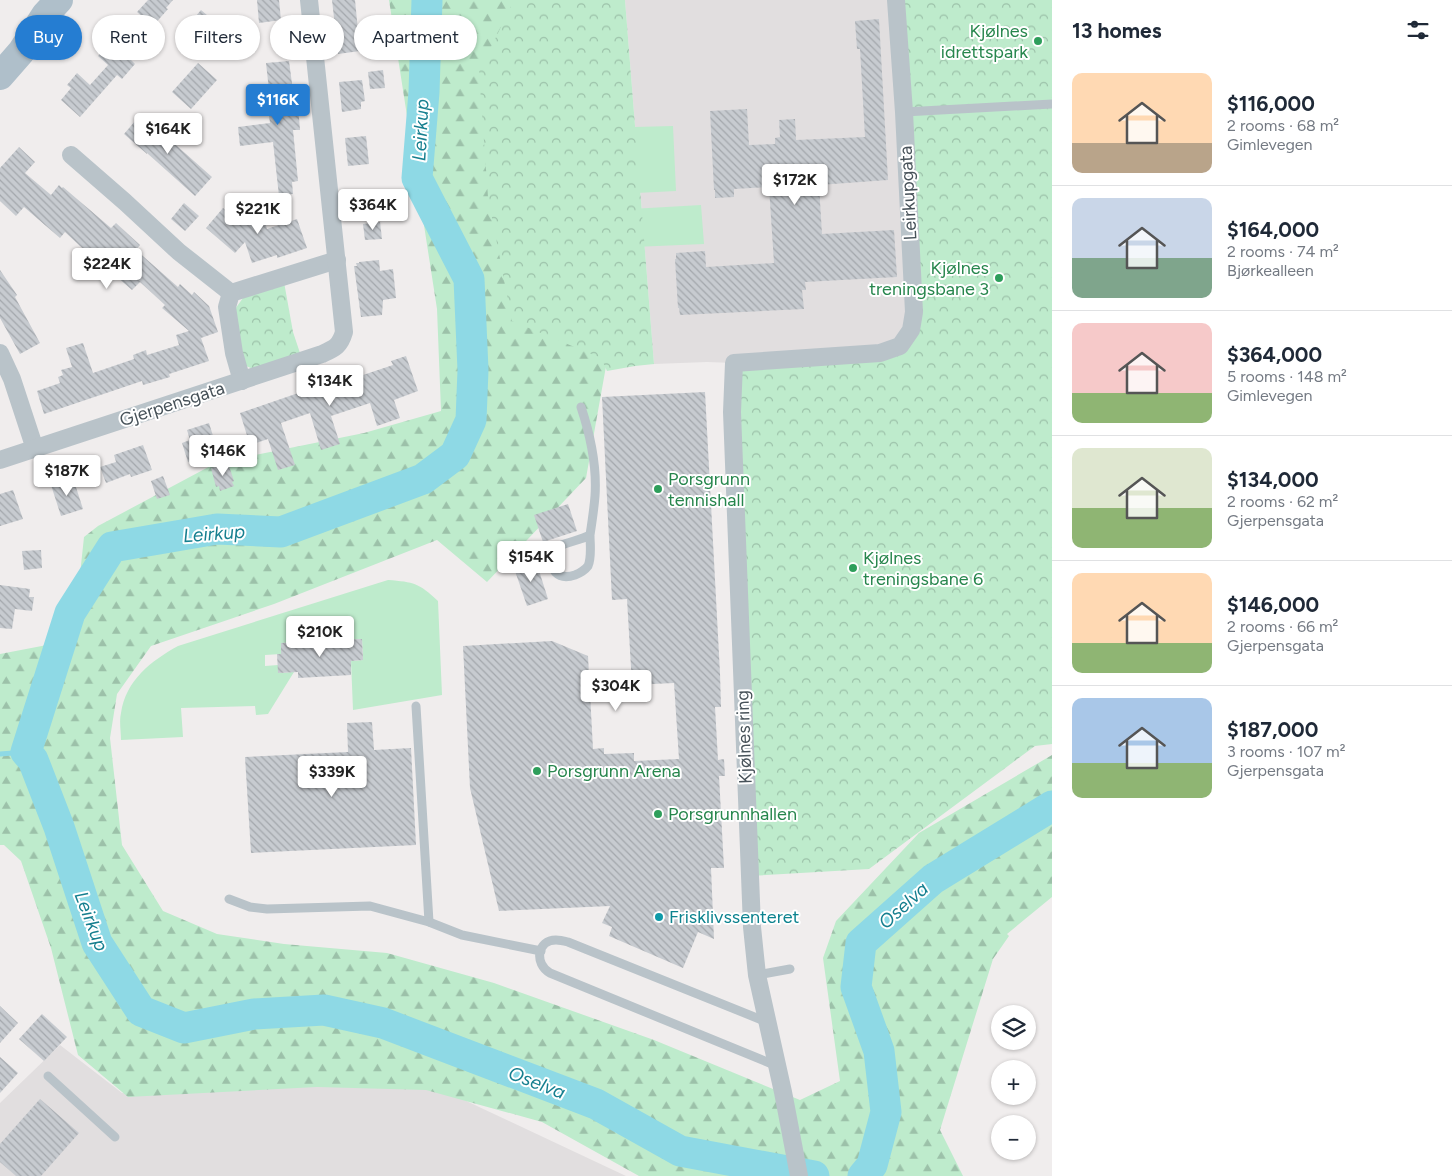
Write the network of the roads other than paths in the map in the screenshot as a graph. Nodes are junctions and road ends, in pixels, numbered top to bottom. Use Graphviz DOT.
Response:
graph roads {
  1 [pos="59,0"];
  2 [pos="78,0"];
  3 [pos="309,0"];
  4 [pos="896,0"];
  5 [pos="45,15"];
  6 [pos="65,15"];
  7 [pos="15,60"];
  8 [pos="0,76"];
  9 [pos="1052,104"];
  10 [pos="904,112"];
  11 [pos="72,155"];
  12 [pos="336,260"];
  13 [pos="232,293"];
  14 [pos="0,353"];
  15 [pos="242,381"];
  16 [pos="581,407"];
  17 [pos="732,412"];
  18 [pos="35,449"];
  19 [pos="0,460"];
  20 [pos="590,535"];
  21 [pos="416,706"];
  22 [pos="229,899"];
  23 [pos="429,922"];
  24 [pos="541,951"];
  25 [pos="790,968"];
  26 [pos="757,975"];
  27 [pos="768,1022"];
  28 [pos="778,1066"];
  29 [pos="48,1076"];
  30 [pos="115,1137"];
  31 [pos="798,1168"];
  1 -- 5 [label="main road"];
  2 -- 6 [label="main road"];
  3 -- 12 [label="street"];
  4 -- 10 [label="street, Leirkupgata"];
  7 -- 8 [label="main road"];
  9 -- 10 [label="lane"];
  10 -- 17 [label="street, Leirkupgata"];
  11 -- 13 [label="street"];
  12 -- 13 [label="street"];
  12 -- 15 [label="street, Gjerpensgata"];
  13 -- 15 [label="street"];
  14 -- 18 [label="street"];
  15 -- 18 [label="street, Gjerpensgata"];
  16 -- 20 [label="lane"];
  17 -- 26 [label="street, Kjølnes ring"];
  18 -- 19 [label="street, Gjerpensgata"];
  20 -- 20 [label="lane"];
  21 -- 23 [label="lane"];
  22 -- 23 [label="lane"];
  23 -- 24 [label="lane"];
  24 -- 27 [label="lane"];
  24 -- 28 [label="lane"];
  25 -- 26 [label="lane"];
  26 -- 27 [label="street, Kjølnes ring"];
  27 -- 28 [label="street, Kjølnes ring"];
  28 -- 31 [label="street, Kjølnes ring"];
  29 -- 30 [label="lane"];
}
